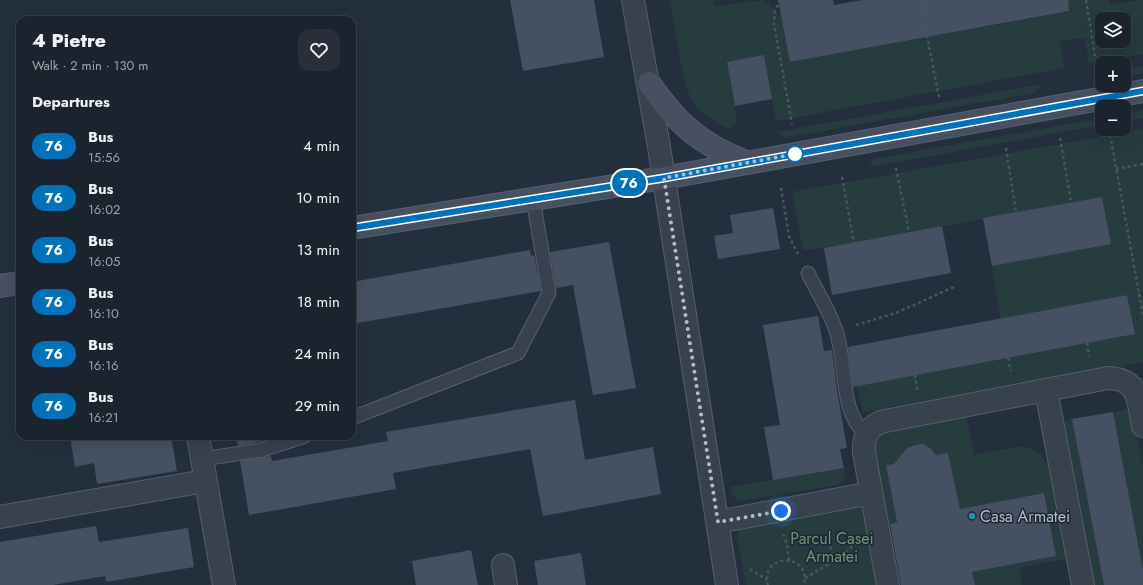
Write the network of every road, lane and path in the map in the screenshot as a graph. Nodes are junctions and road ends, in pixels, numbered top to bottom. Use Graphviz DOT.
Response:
graph roads {
  1 [pos="633,0"];
  2 [pos="781,0"];
  3 [pos="920,0"];
  4 [pos="1086,0"];
  5 [pos="1095,56"];
  6 [pos="649,83"];
  7 [pos="1143,91"];
  8 [pos="939,97"];
  9 [pos="792,124"];
  10 [pos="1110,136"];
  11 [pos="1060,138"];
  12 [pos="1006,148"];
  13 [pos="748,163"];
  14 [pos="1143,164"];
  15 [pos="896,168"];
  16 [pos="1116,169"];
  17 [pos="842,177"];
  18 [pos="664,178"];
  19 [pos="781,188"];
  20 [pos="533,199"];
  21 [pos="1071,202"];
  22 [pos="1016,212"];
  23 [pos="356,227"];
  24 [pos="909,232"];
  25 [pos="854,243"];
  26 [pos="808,273"];
  27 [pos="16,284"];
  28 [pos="0,286"];
  29 [pos="956,286"];
  30 [pos="1143,315"];
  31 [pos="836,331"];
  32 [pos="1046,390"];
  33 [pos="356,416"];
  34 [pos="1143,426"];
  35 [pos="866,434"];
  36 [pos="199,440"];
  37 [pos="293,440"];
  38 [pos="202,459"];
  39 [pos="205,481"];
  40 [pos="871,493"];
  41 [pos="0,517"];
  42 [pos="718,522"];
  43 [pos="877,525"];
  44 [pos="827,535"];
  45 [pos="834,560"];
  46 [pos="805,578"];
  47 [pos="224,585"];
  48 [pos="727,585"];
  49 [pos="768,585"];
  50 [pos="804,585"];
  51 [pos="888,585"];
  52 [pos="1083,585"];
  1 -- 6 [label="street"];
  2 -- 9 [label="path"];
  3 -- 8 [label="path"];
  4 -- 5 [label="path"];
  6 -- 13 [label="main road"];
  6 -- 18 [label="street"];
  7 -- 13 [label="main road"];
  10 -- 16 [label="path"];
  11 -- 21 [label="path"];
  12 -- 22 [label="path"];
  13 -- 18 [label="main road"];
  14 -- 16 [label="path"];
  15 -- 24 [label="path"];
  16 -- 30 [label="path"];
  17 -- 25 [label="path"];
  18 -- 20 [label="main road"];
  18 -- 42 [label="street"];
  19 -- 26 [label="path"];
  20 -- 23 [label="main road"];
  20 -- 33 [label="lane"];
  26 -- 31 [label="lane"];
  27 -- 28 [label="main road"];
  29 -- 31 [label="path"];
  31 -- 35 [label="lane"];
  32 -- 34 [label="street"];
  32 -- 35 [label="street"];
  32 -- 52 [label="street"];
  35 -- 40 [label="street"];
  36 -- 38 [label="street"];
  37 -- 38 [label="lane"];
  38 -- 39 [label="street"];
  39 -- 41 [label="street"];
  39 -- 47 [label="street"];
  40 -- 42 [label="street"];
  40 -- 43 [label="street"];
  42 -- 48 [label="street"];
  43 -- 45 [label="path"];
  43 -- 51 [label="street"];
  44 -- 45 [label="path"];
  45 -- 46 [label="path"];
  46 -- 49 [label="path"];
  46 -- 50 [label="path"];
}
